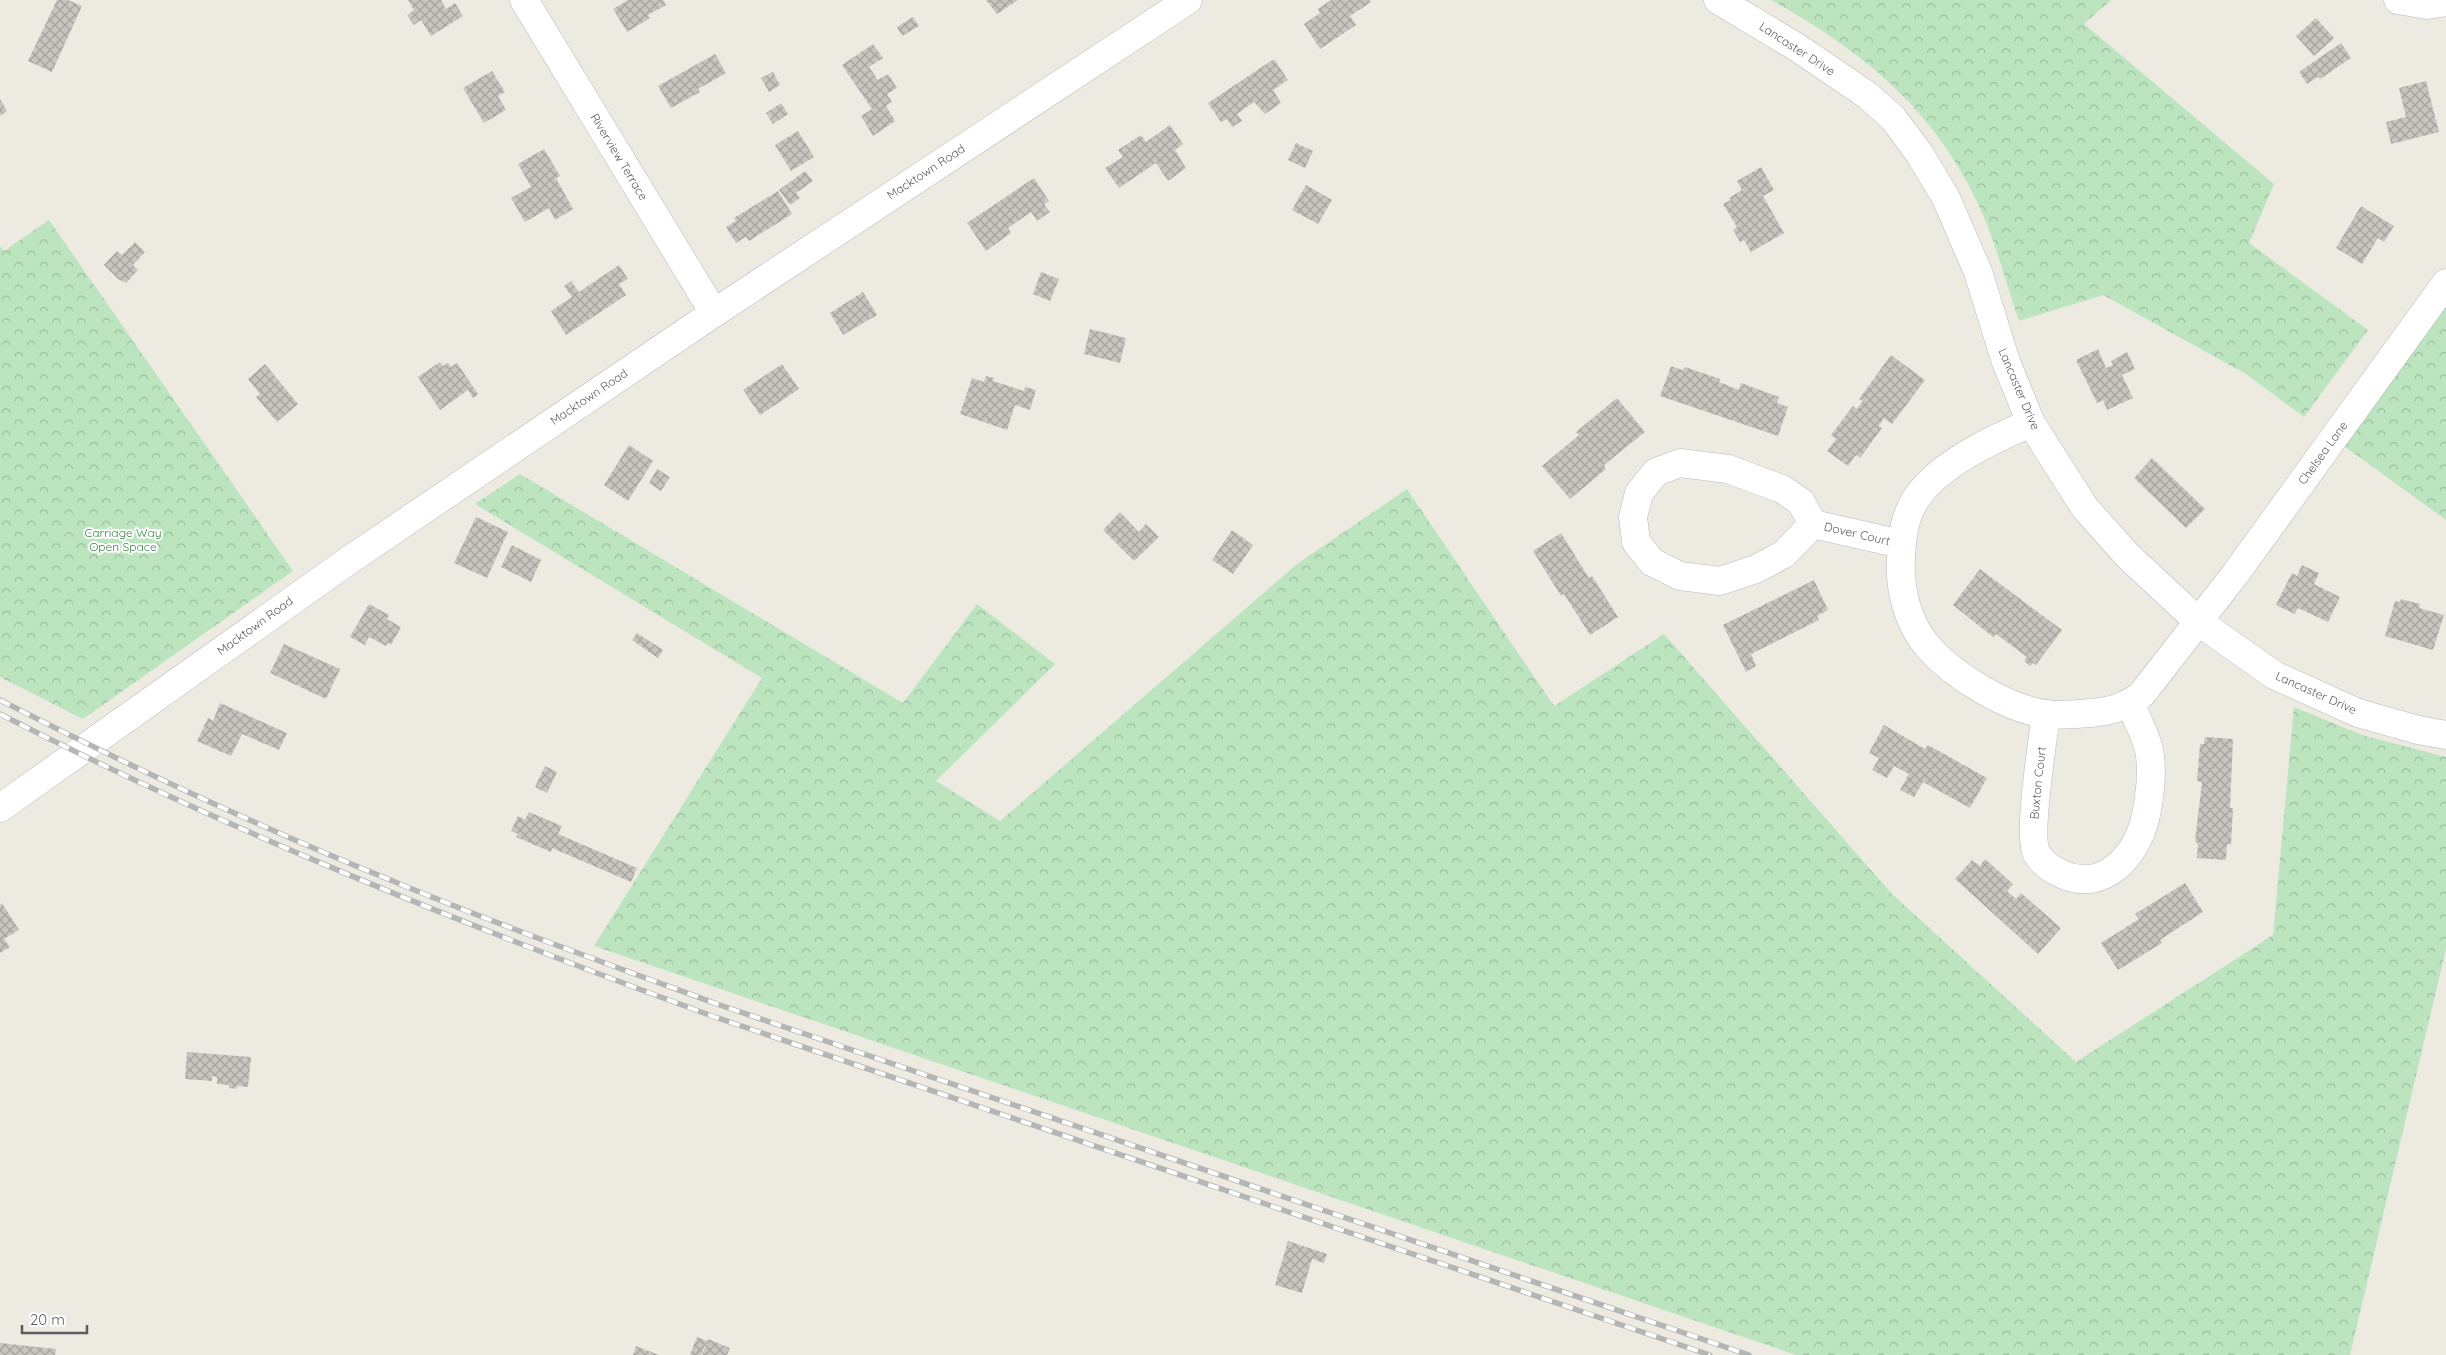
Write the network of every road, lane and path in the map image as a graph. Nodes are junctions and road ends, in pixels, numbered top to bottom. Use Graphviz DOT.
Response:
graph roads {
  1 [pos="524,0"];
  2 [pos="1188,0"];
  3 [pos="1718,0"];
  4 [pos="2398,0"];
  5 [pos="2446,2"];
  6 [pos="2446,283"];
  7 [pos="714,313"];
  8 [pos="2031,424"];
  9 [pos="1813,524"];
  10 [pos="1901,544"];
  11 [pos="2199,622"];
  12 [pos="2131,704"];
  13 [pos="2046,714"];
  14 [pos="2446,735"];
  15 [pos="0,808"];
  1 -- 7 [label="street, Riverview Terrace"];
  2 -- 7 [label="street, Macktown Road"];
  3 -- 8 [label="street, Lancaster Drive"];
  4 -- 5 [label="street"];
  6 -- 11 [label="street, Chelsea Lane"];
  7 -- 15 [label="street, Macktown Road"];
  8 -- 10 [label="street"];
  8 -- 11 [label="street, Lancaster Drive"];
  9 -- 9 [label="street, Dover Court"];
  9 -- 10 [label="street, Dover Court"];
  10 -- 13 [label="street"];
  11 -- 12 [label="street, Chelsea Lane"];
  11 -- 14 [label="street, Lancaster Drive"];
  12 -- 13 [label="street"];
  12 -- 13 [label="street, Buxton Court"];
}
